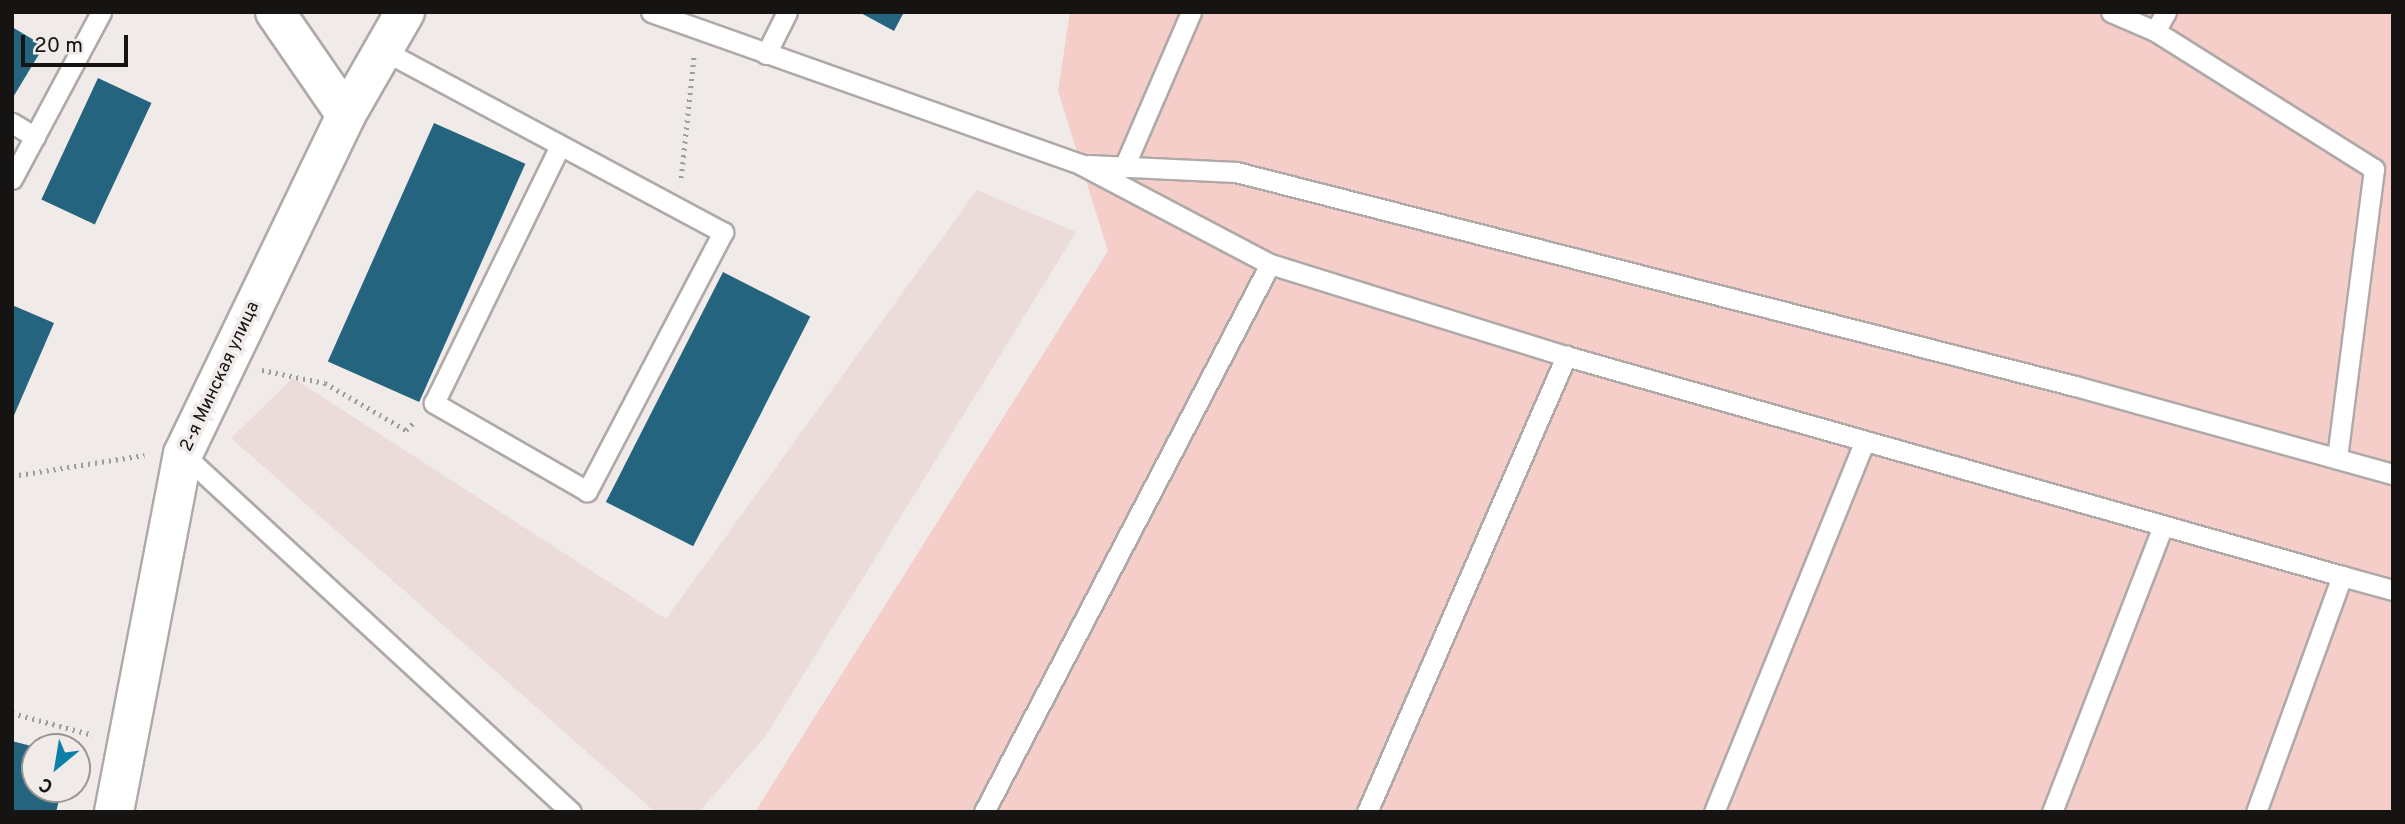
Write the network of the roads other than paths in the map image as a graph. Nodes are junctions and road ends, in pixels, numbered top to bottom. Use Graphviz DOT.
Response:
graph roads {
  1 [pos="101,12"];
  2 [pos="275,12"];
  3 [pos="405,12"];
  4 [pos="651,12"];
  5 [pos="786,12"];
  6 [pos="1191,12"];
  7 [pos="2111,12"];
  8 [pos="2166,12"];
  9 [pos="2155,31"];
  10 [pos="383,50"];
  11 [pos="766,54"];
  12 [pos="346,115"];
  13 [pos="12,123"];
  14 [pos="35,137"];
  15 [pos="559,146"];
  16 [pos="1080,164"];
  17 [pos="1124,167"];
  18 [pos="12,179"];
  19 [pos="1270,264"];
  20 [pos="1566,356"];
  21 [pos="1864,442"];
  22 [pos="183,454"];
  23 [pos="2337,459"];
  24 [pos="2393,474"];
  25 [pos="2163,526"];
  26 [pos="2342,576"];
  27 [pos="2393,590"];
  28 [pos="114,812"];
  29 [pos="571,812"];
  30 [pos="984,812"];
  31 [pos="1367,812"];
  32 [pos="1714,812"];
  33 [pos="2052,812"];
  34 [pos="2256,812"];
  1 -- 14 [label="lane"];
  2 -- 12 [label="street"];
  3 -- 10 [label="street, 2-я Минская улица"];
  4 -- 11 [label="lane"];
  5 -- 11 [label="lane"];
  6 -- 17 [label="lane"];
  7 -- 9 [label="lane"];
  8 -- 9 [label="lane"];
  9 -- 23 [label="lane"];
  10 -- 12 [label="street, 2-я Минская улица"];
  10 -- 15 [label="lane"];
  11 -- 16 [label="lane"];
  12 -- 22 [label="street, 2-я Минская улица"];
  13 -- 14 [label="lane"];
  14 -- 18 [label="lane"];
  15 -- 15 [label="lane"];
  16 -- 17 [label="lane"];
  16 -- 19 [label="lane"];
  17 -- 23 [label="lane"];
  19 -- 20 [label="lane"];
  19 -- 30 [label="lane"];
  20 -- 21 [label="lane"];
  20 -- 31 [label="lane"];
  21 -- 25 [label="lane"];
  21 -- 32 [label="lane"];
  22 -- 28 [label="street, 2-я Минская улица"];
  22 -- 29 [label="lane"];
  23 -- 24 [label="lane"];
  25 -- 26 [label="lane"];
  25 -- 33 [label="lane"];
  26 -- 27 [label="lane"];
  26 -- 34 [label="lane"];
}
